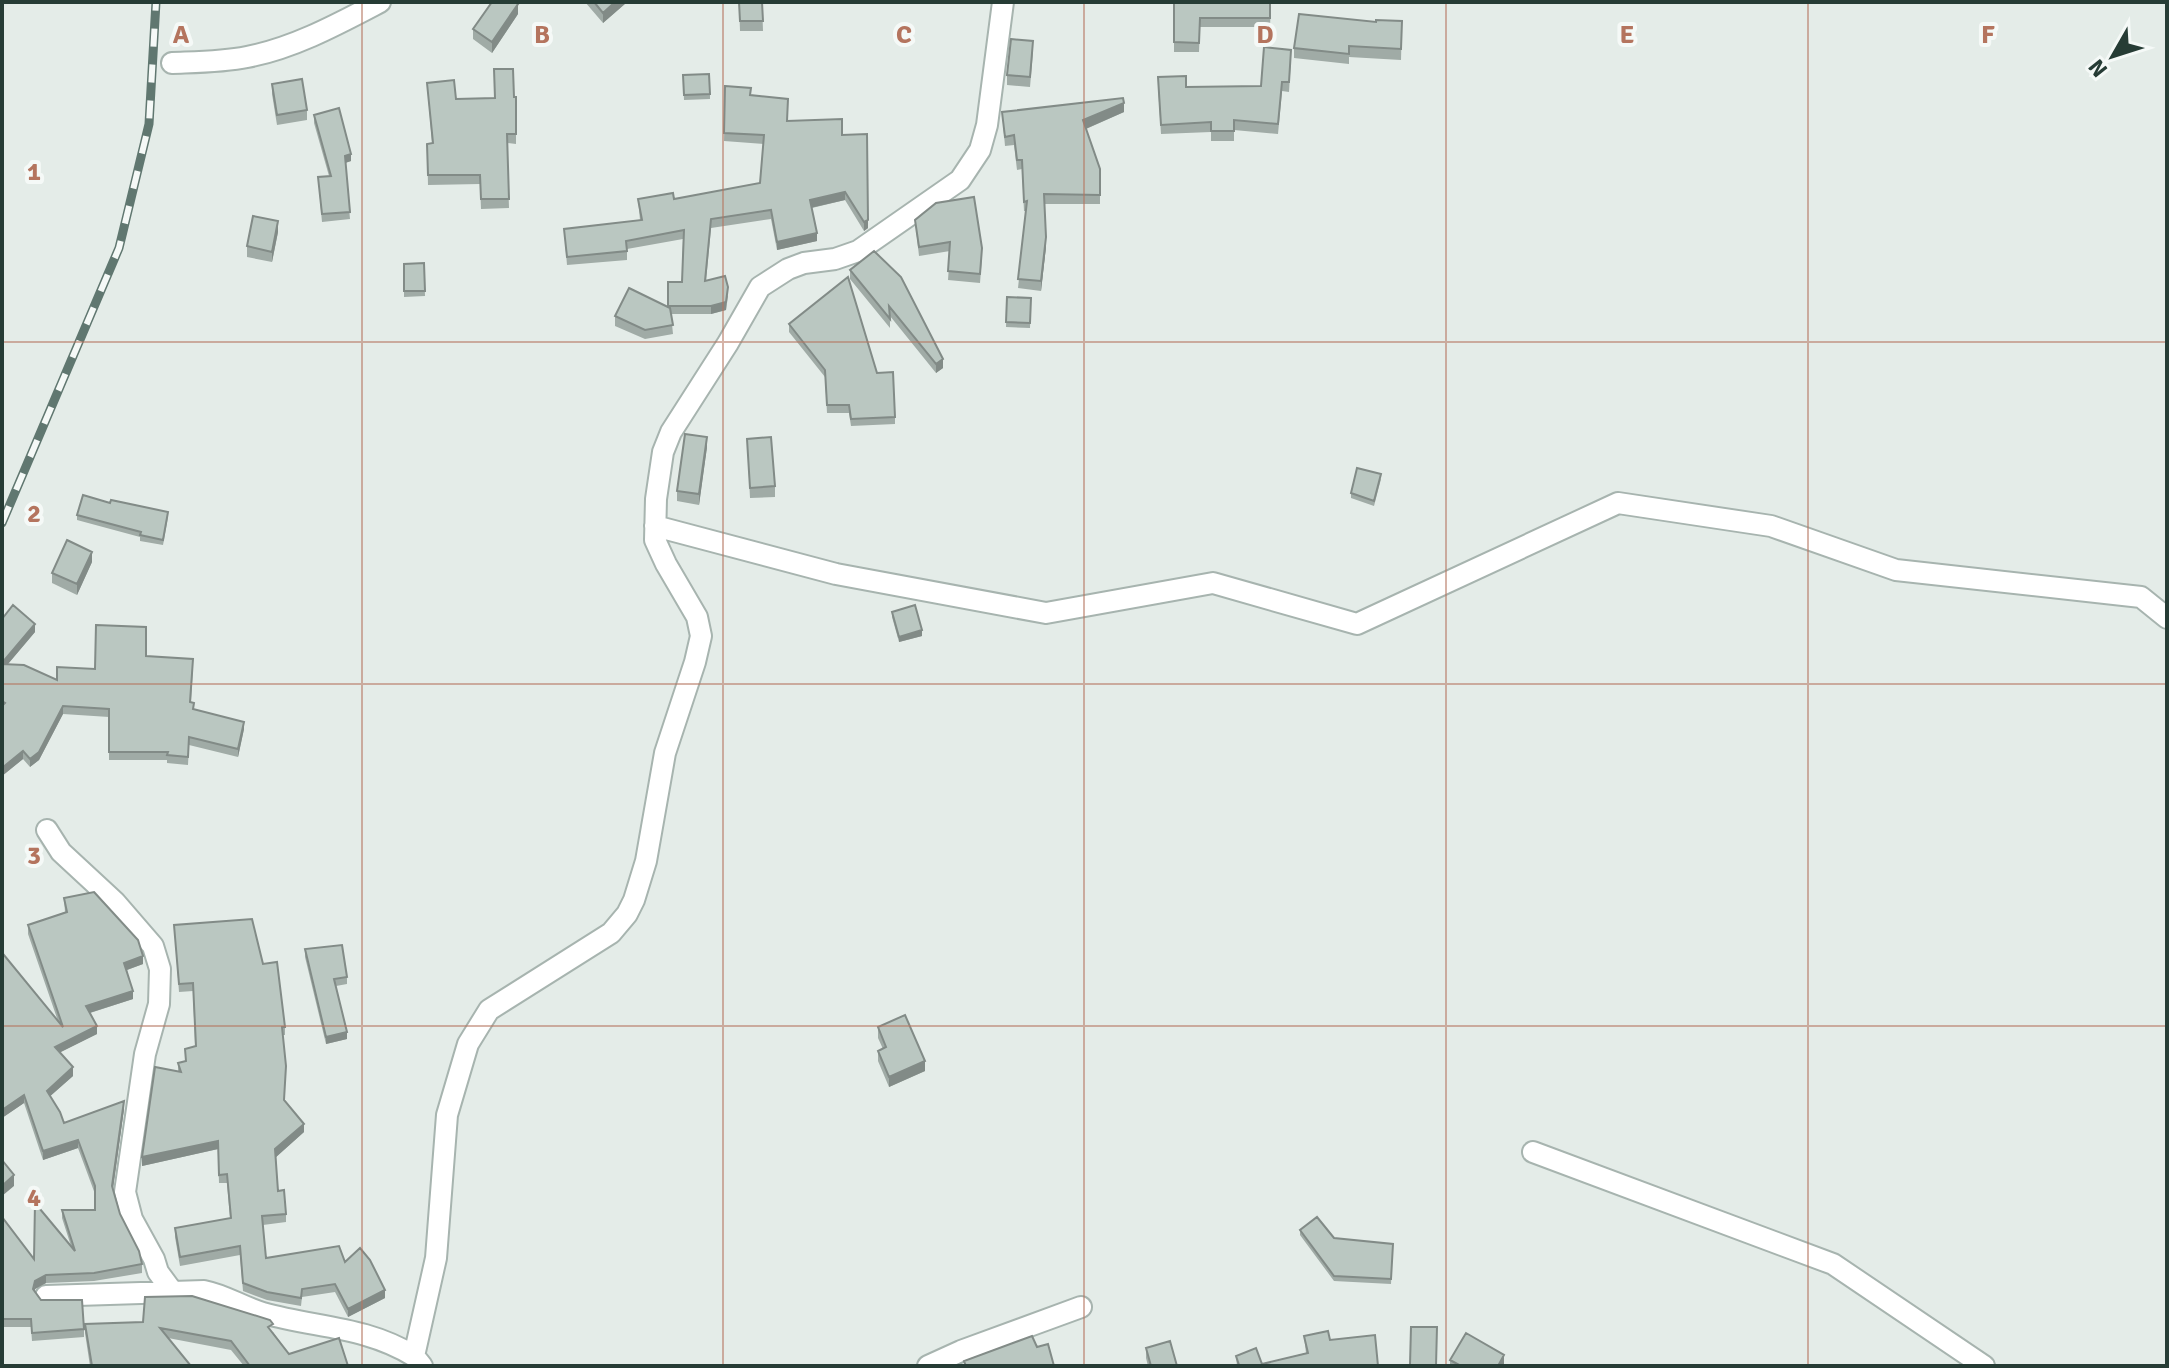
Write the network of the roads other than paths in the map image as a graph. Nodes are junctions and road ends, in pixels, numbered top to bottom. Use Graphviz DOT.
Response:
graph roads {
  1 [pos="380,2"];
  2 [pos="1003,2"];
  3 [pos="172,63"];
  4 [pos="655,526"];
  5 [pos="2167,618"];
  6 [pos="47,830"];
  7 [pos="1533,1152"];
  8 [pos="172,1291"];
  9 [pos="46,1296"];
  10 [pos="1081,1307"];
  11 [pos="418,1361"];
  12 [pos="928,1366"];
  13 [pos="1984,1366"];
  1 -- 3 [label="street"];
  2 -- 4 [label="street"];
  4 -- 5 [label="street"];
  4 -- 11 [label="street"];
  6 -- 8 [label="street"];
  7 -- 13 [label="street"];
  8 -- 9 [label="street"];
  8 -- 11 [label="street"];
  10 -- 12 [label="street"];
}
